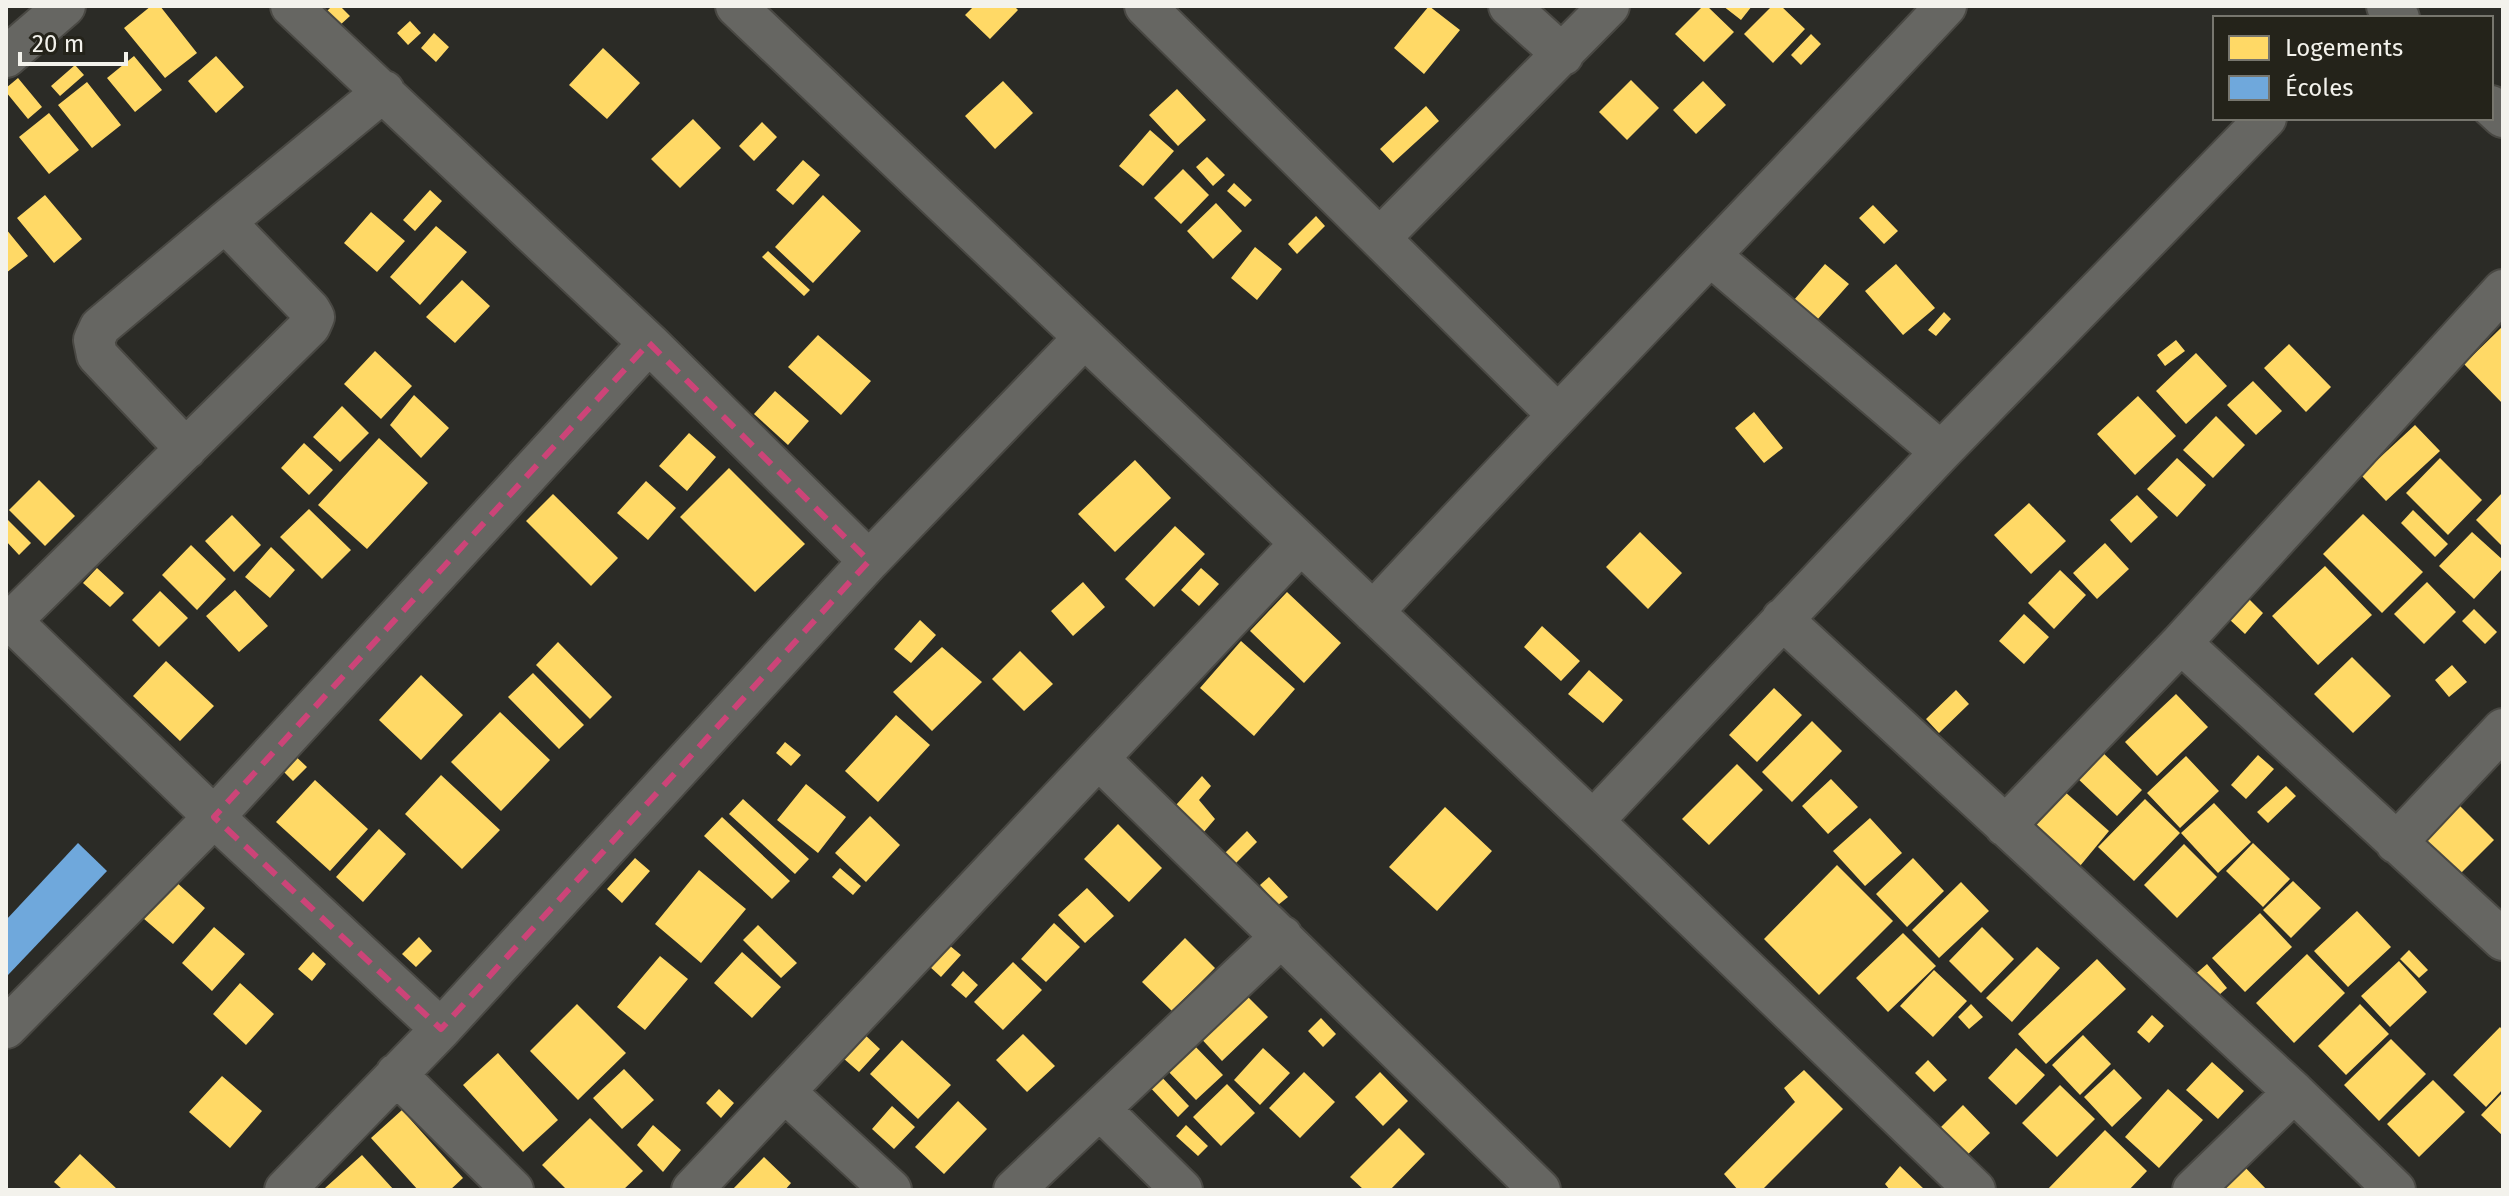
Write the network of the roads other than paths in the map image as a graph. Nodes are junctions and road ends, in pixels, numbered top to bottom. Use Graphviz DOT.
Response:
graph roads {
  1 [pos="65,6"];
  2 [pos="291,6"];
  3 [pos="736,6"];
  4 [pos="1145,6"];
  5 [pos="1509,6"];
  6 [pos="1609,6"];
  7 [pos="1930,12"];
  8 [pos="1563,55"];
  9 [pos="6,57"];
  10 [pos="384,91"];
  11 [pos="2264,120"];
  12 [pos="225,222"];
  13 [pos="1380,238"];
  14 [pos="1711,256"];
  15 [pos="2503,290"];
  16 [pos="1084,338"];
  17 [pos="649,343"];
  18 [pos="1557,414"];
  19 [pos="186,449"];
  20 [pos="1941,452"];
  21 [pos="1300,544"];
  22 [pos="869,561"];
  23 [pos="1373,612"];
  24 [pos="9,618"];
  25 [pos="1782,619"];
  26 [pos="2181,643"];
  27 [pos="2503,729"];
  28 [pos="1099,759"];
  29 [pos="214,817"];
  30 [pos="1593,821"];
  31 [pos="2005,826"];
  32 [pos="2396,843"];
  33 [pos="1282,936"];
  34 [pos="2503,940"];
  35 [pos="6,1028"];
  36 [pos="441,1029"];
  37 [pos="396,1074"];
  38 [pos="785,1092"];
  39 [pos="2294,1092"];
  40 [pos="1101,1110"];
  41 [pos="285,1190"];
  42 [pos="513,1190"];
  43 [pos="692,1190"];
  44 [pos="891,1190"];
  45 [pos="1014,1190"];
  46 [pos="1182,1190"];
  47 [pos="1540,1190"];
  48 [pos="1975,1190"];
  49 [pos="2193,1190"];
  50 [pos="2395,1190"];
  1 -- 9 [label="street"];
  2 -- 10 [label="street"];
  3 -- 16 [label="street"];
  4 -- 13 [label="street"];
  5 -- 8 [label="street"];
  6 -- 8 [label="street"];
  7 -- 14 [label="street"];
  8 -- 13 [label="street"];
  10 -- 12 [label="street"];
  10 -- 17 [label="street"];
  11 -- 20 [label="street"];
  12 -- 19 [label="street"];
  12 -- 19 [label="street"];
  13 -- 18 [label="street"];
  14 -- 18 [label="street"];
  14 -- 20 [label="street"];
  15 -- 26 [label="street"];
  16 -- 21 [label="street"];
  16 -- 22 [label="street"];
  17 -- 22 [label="street"];
  17 -- 29 [label="street"];
  18 -- 23 [label="street"];
  19 -- 24 [label="street"];
  20 -- 25 [label="street"];
  21 -- 23 [label="street"];
  21 -- 28 [label="street"];
  22 -- 36 [label="street"];
  23 -- 30 [label="street"];
  24 -- 29 [label="street"];
  25 -- 30 [label="street"];
  25 -- 31 [label="street"];
  26 -- 31 [label="street"];
  26 -- 32 [label="street"];
  27 -- 32 [label="street"];
  28 -- 33 [label="street"];
  28 -- 38 [label="street"];
  29 -- 35 [label="street"];
  29 -- 36 [label="street"];
  30 -- 48 [label="street"];
  31 -- 39 [label="street"];
  32 -- 34 [label="street"];
  33 -- 40 [label="street"];
  33 -- 47 [label="street"];
  36 -- 37 [label="street"];
  37 -- 41 [label="street"];
  37 -- 42 [label="street"];
  38 -- 43 [label="street"];
  38 -- 44 [label="street"];
  39 -- 49 [label="street"];
  39 -- 50 [label="street"];
  40 -- 45 [label="street"];
  40 -- 46 [label="street"];
}
